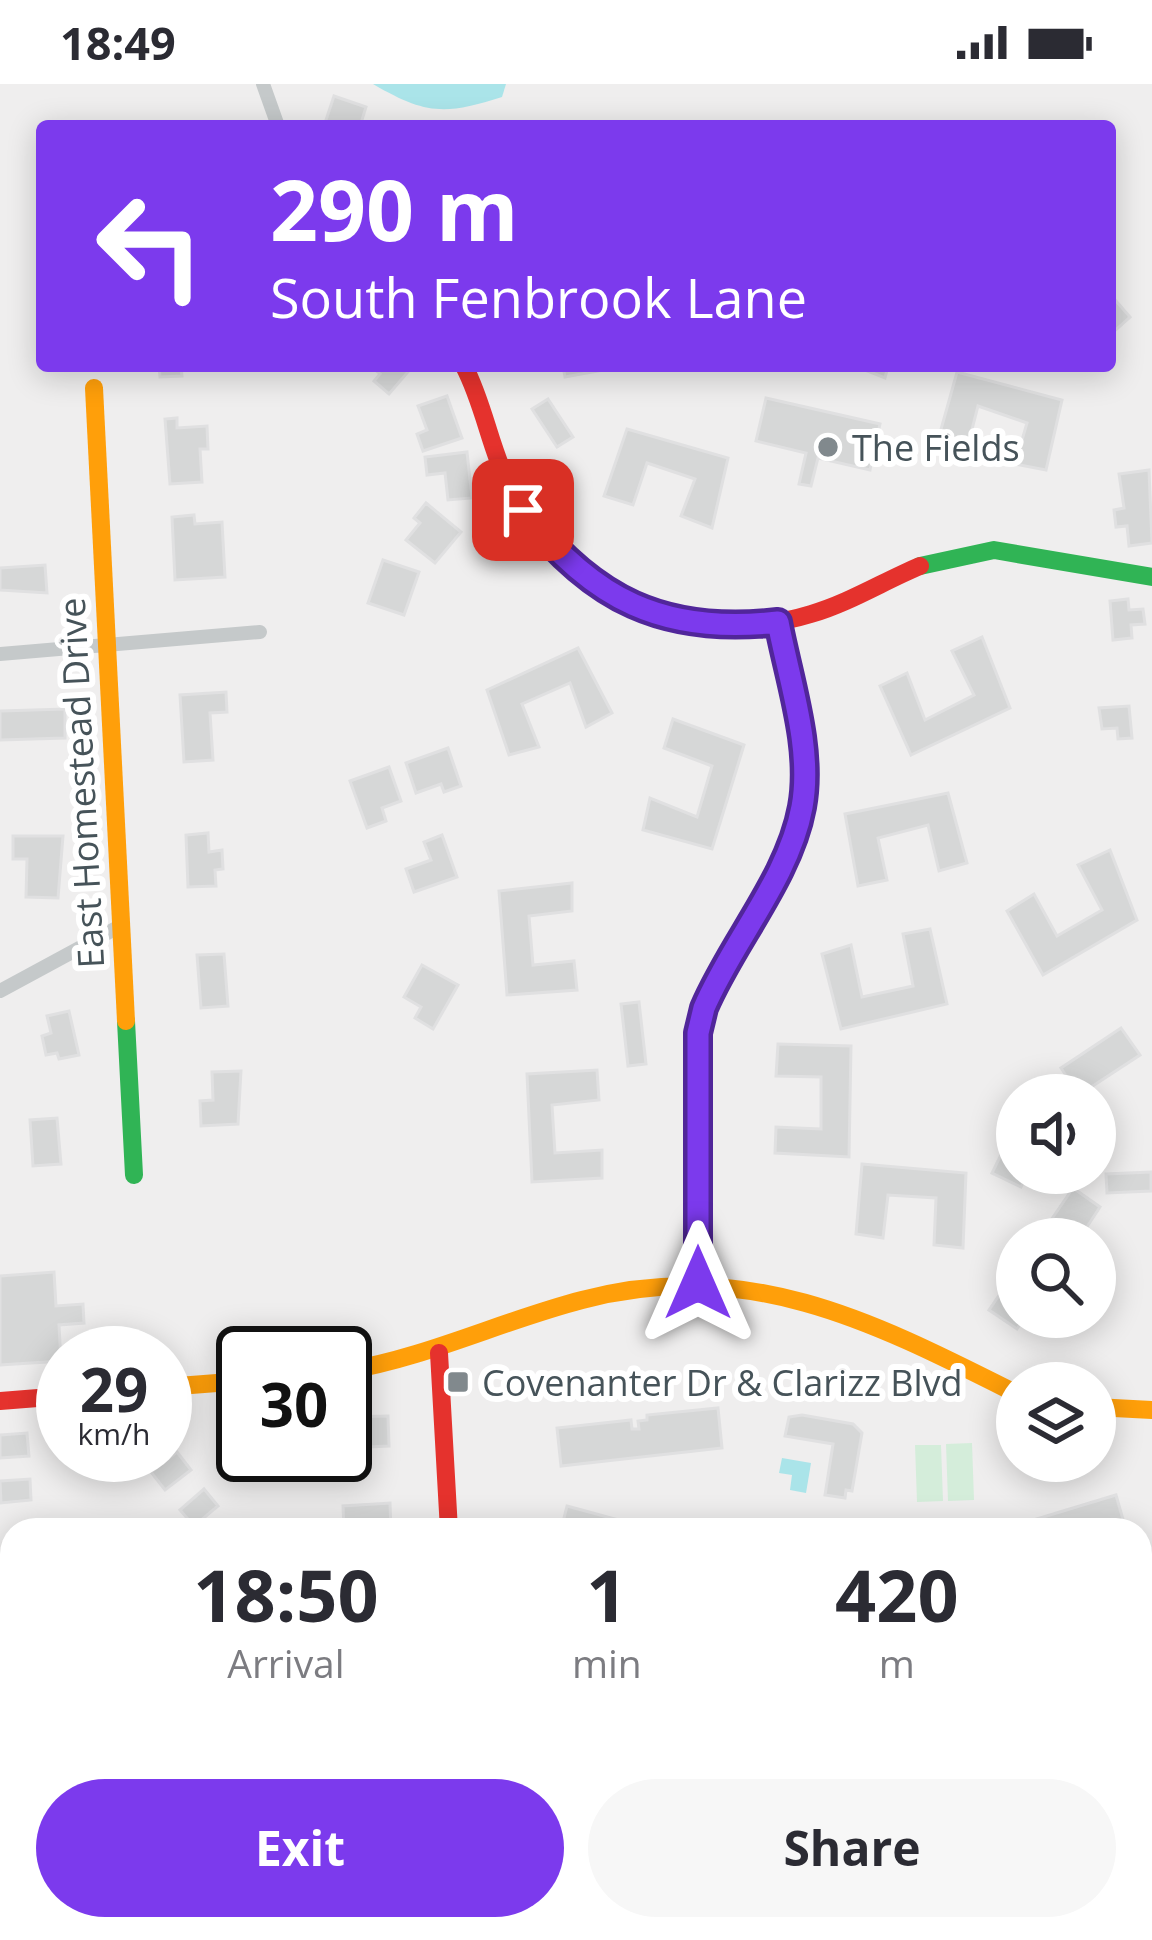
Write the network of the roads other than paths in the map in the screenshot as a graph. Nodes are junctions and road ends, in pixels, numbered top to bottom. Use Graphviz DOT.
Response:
graph roads {
  1 [pos="263,84"];
  2 [pos="276,120"];
  3 [pos="466,372"];
  4 [pos="94,388"];
  5 [pos="1152,577"];
  6 [pos="778,622"];
  7 [pos="260,632"];
  8 [pos="107,645"];
  9 [pos="0,654"];
  10 [pos="122,925"];
  11 [pos="0,991"];
  12 [pos="134,1175"];
  13 [pos="698,1283"];
  14 [pos="440,1353"];
  15 [pos="372,1366"];
  16 [pos="996,1384"];
  17 [pos="36,1398"];
  18 [pos="0,1401"];
  19 [pos="1116,1408"];
  20 [pos="1152,1410"];
  21 [pos="448,1518"];
  1 -- 2 [label="street"];
  3 -- 6 [label="street"];
  4 -- 8 [label="street, East Homestead Drive"];
  5 -- 6 [label="street"];
  6 -- 13 [label="street"];
  7 -- 8 [label="street"];
  8 -- 9 [label="street"];
  8 -- 10 [label="street, East Homestead Drive"];
  10 -- 11 [label="street"];
  10 -- 12 [label="street, East Homestead Drive"];
  13 -- 14 [label="street"];
  13 -- 16 [label="street"];
  14 -- 15 [label="street"];
  14 -- 21 [label="street"];
  17 -- 18 [label="street"];
  19 -- 20 [label="street"];
}
